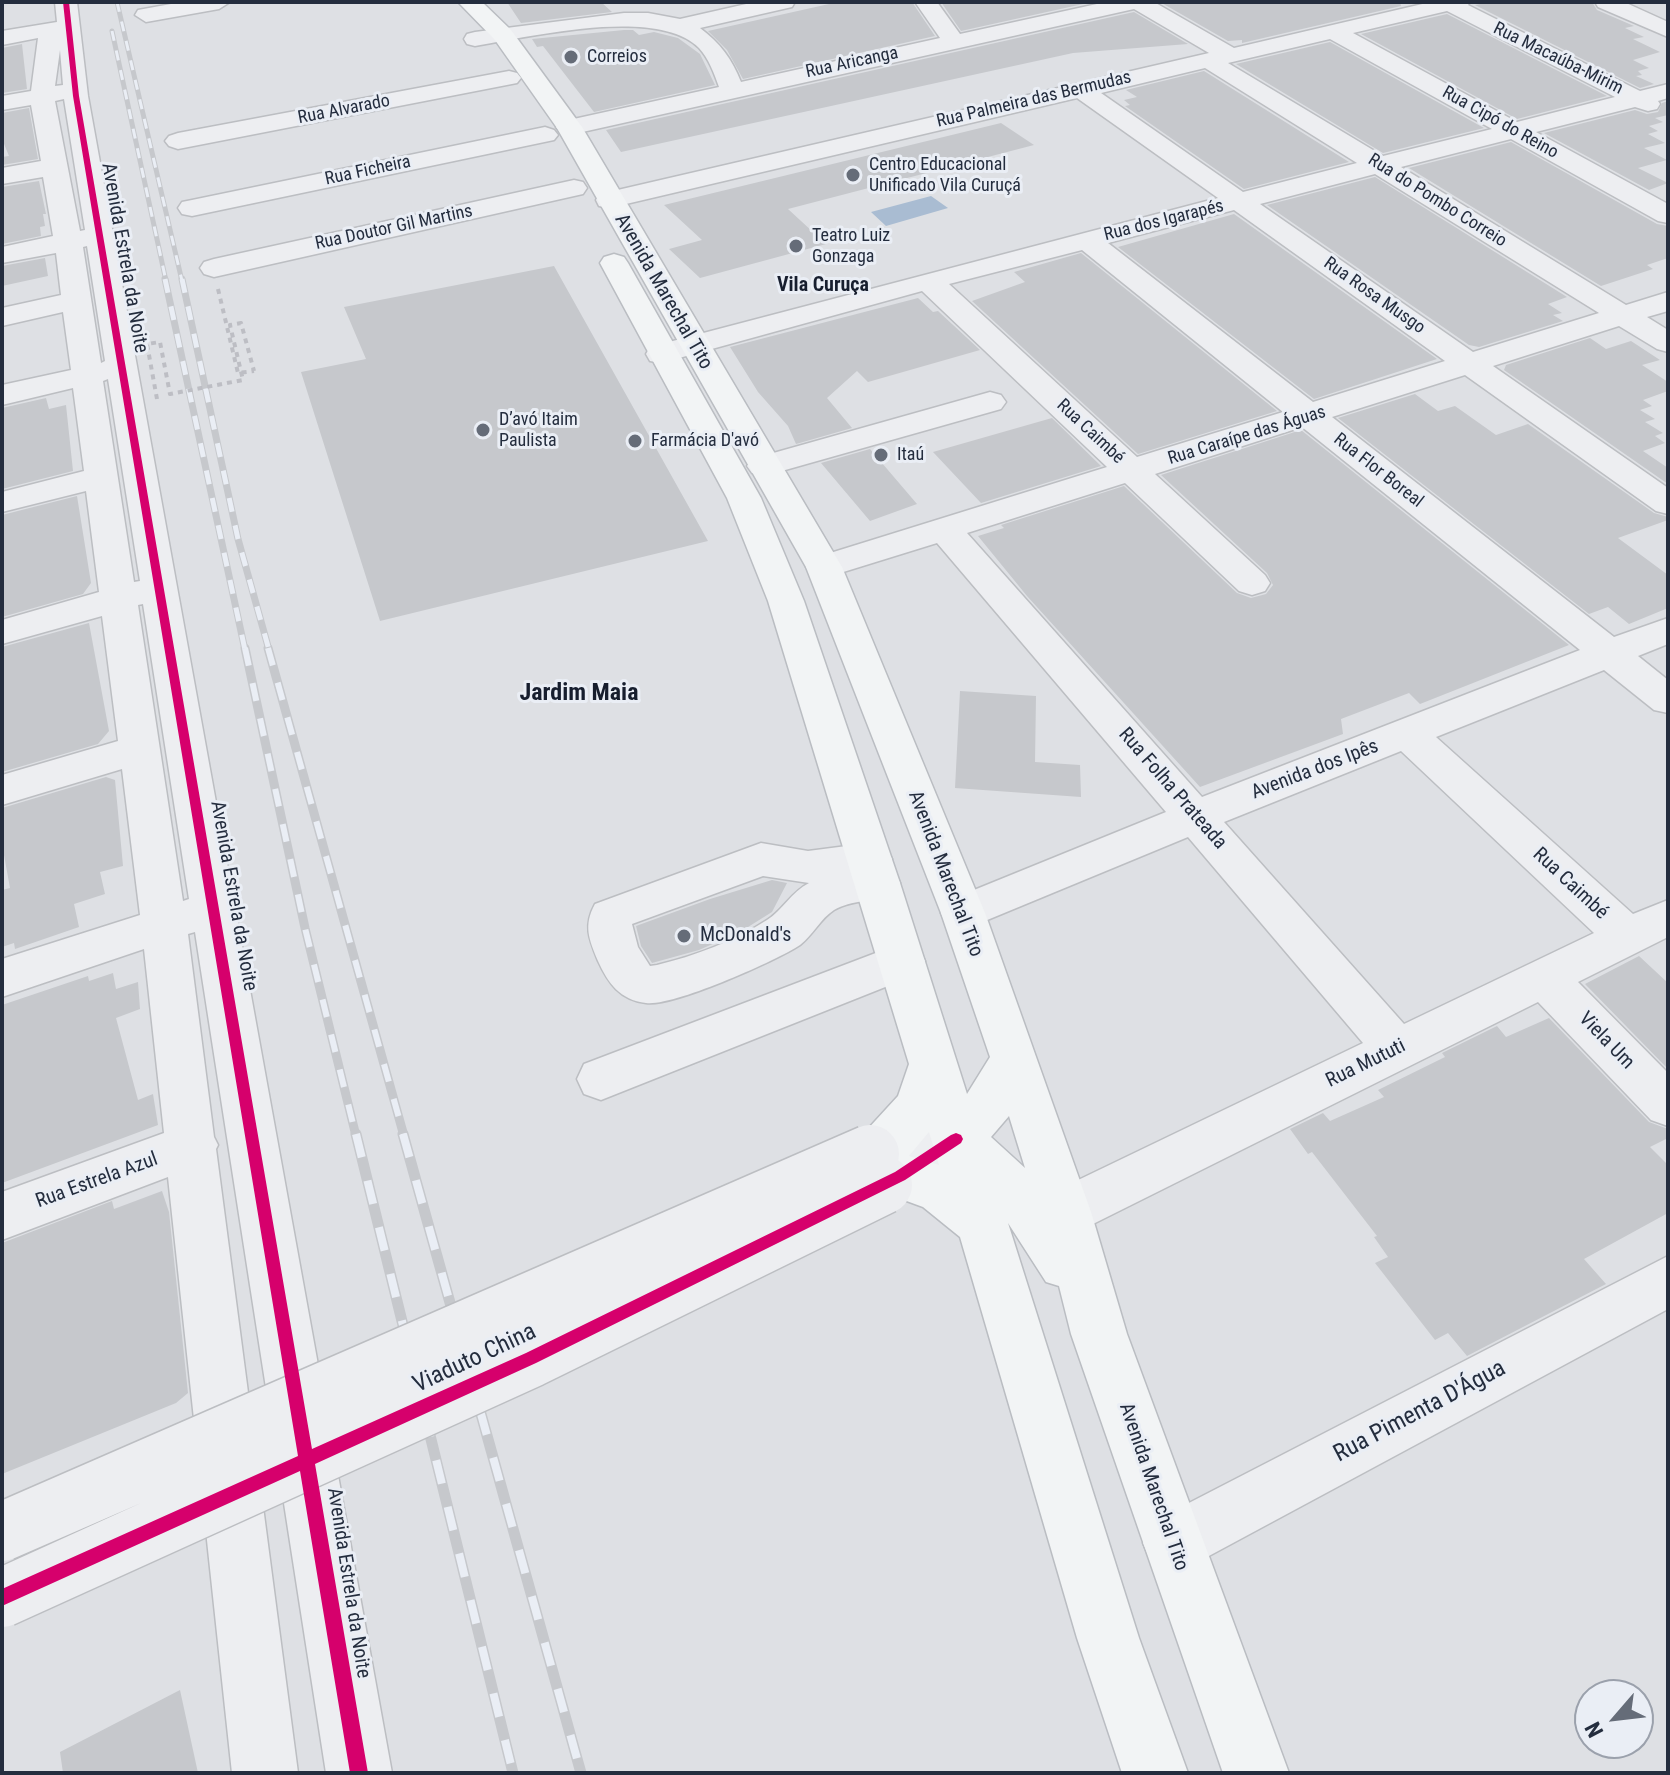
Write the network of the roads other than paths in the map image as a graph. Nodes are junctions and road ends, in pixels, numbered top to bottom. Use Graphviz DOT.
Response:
graph roads {
  1 [pos="219,2"];
  2 [pos="436,2"];
  3 [pos="469,2"];
  4 [pos="642,2"];
  5 [pos="783,2"];
  6 [pos="926,2"];
  7 [pos="1137,2"];
  8 [pos="1606,2"];
  9 [pos="1454,3"];
  10 [pos="619,10"];
  11 [pos="61,15"];
  12 [pos="146,15"];
  13 [pos="675,24"];
  14 [pos="1668,30"];
  15 [pos="1332,31"];
  16 [pos="489,37"];
  17 [pos="2,38"];
  18 [pos="954,41"];
  19 [pos="1217,56"];
  20 [pos="509,78"];
  21 [pos="732,89"];
  22 [pos="1080,89"];
  23 [pos="1668,91"];
  24 [pos="40,97"];
  25 [pos="1638,99"];
  26 [pos="1668,114"];
  27 [pos="1513,130"];
  28 [pos="557,131"];
  29 [pos="178,141"];
  30 [pos="1380,165"];
  31 [pos="54,167"];
  32 [pos="2,176"];
  33 [pos="574,188"];
  34 [pos="609,200"];
  35 [pos="1240,202"];
  36 [pos="192,208"];
  37 [pos="1668,215"];
  38 [pos="84,238"];
  39 [pos="1088,241"];
  40 [pos="2,255"];
  41 [pos="214,268"];
  42 [pos="928,281"];
  43 [pos="75,301"];
  44 [pos="1668,301"];
  45 [pos="1623,315"];
  46 [pos="2,317"];
  47 [pos="1668,343"];
  48 [pos="678,350"];
  49 [pos="1469,363"];
  50 [pos="104,371"];
  51 [pos="2,395"];
  52 [pos="990,402"];
  53 [pos="1310,416"];
  54 [pos="764,466"];
  55 [pos="1132,471"];
  56 [pos="101,477"];
  57 [pos="2,502"];
  58 [pos="1668,504"];
  59 [pos="757,530"];
  60 [pos="945,530"];
  61 [pos="824,567"];
  62 [pos="1252,583"];
  63 [pos="160,586"];
  64 [pos="119,598"];
  65 [pos="1668,630"];
  66 [pos="2,632"];
  67 [pos="1609,654"];
  68 [pos="1668,700"];
  69 [pos="1408,734"];
  70 [pos="140,749"];
  71 [pos="2,790"];
  72 [pos="1197,816"];
  73 [pos="874,871"];
  74 [pos="215,908"];
  75 [pos="963,913"];
  76 [pos="164,924"];
  77 [pos="1648,926"];
  78 [pos="902,961"];
  79 [pos="1543,977"];
  80 [pos="2,978"];
  81 [pos="1397,1049"];
  82 [pos="1014,1057"];
  83 [pos="933,1064"];
  84 [pos="601,1079"];
  85 [pos="1668,1105"];
  86 [pos="956,1139"];
  87 [pos="193,1145"];
  88 [pos="884,1166"];
  89 [pos="1065,1212"];
  90 [pos="2,1216"];
  91 [pos="980,1222"];
  92 [pos="1668,1281"];
  93 [pos="1099,1334"];
  94 [pos="2,1532"];
  95 [pos="1173,1543"];
  96 [pos="2,1598"];
  97 [pos="265,1773"];
  98 [pos="359,1773"];
  99 [pos="1155,1773"];
  100 [pos="1256,1773"];
  1 -- 12 [label="street"];
  2 -- 16 [label="main road, Avenida Marechal Tito"];
  3 -- 16 [label="main road, Avenida Marechal Tito"];
  4 -- 13 [label="street"];
  5 -- 13 [label="street"];
  6 -- 18 [label="street"];
  7 -- 18 [label="street, Rua Aricanga"];
  7 -- 19 [label="street, Rua do Pombo Correio"];
  8 -- 14 [label="street"];
  9 -- 15 [label="street, Rua Palmeira das Bermudas"];
  9 -- 25 [label="street, Rua Macaúba-Mirim"];
  10 -- 13 [label="street"];
  10 -- 16 [label="street"];
  11 -- 17 [label="street"];
  11 -- 24 [label="street, Avenida Estrela da Noite"];
  13 -- 21 [label="street"];
  15 -- 19 [label="street, Rua Palmeira das Bermudas"];
  15 -- 27 [label="street, Rua Cipó do Reino"];
  16 -- 20 [label="main road, Avenida Marechal Tito"];
  16 -- 28 [label="main road, Avenida Marechal Tito"];
  18 -- 21 [label="street, Rua Aricanga"];
  19 -- 22 [label="street, Rua Palmeira das Bermudas"];
  19 -- 30 [label="street, Rua do Pombo Correio"];
  20 -- 28 [label="main road, Avenida Marechal Tito"];
  20 -- 29 [label="street, Rua Alvarado"];
  21 -- 28 [label="street, Rua Aricanga"];
  22 -- 34 [label="street, Rua Palmeira das Bermudas"];
  22 -- 35 [label="street, Rua Rosa Musgo"];
  23 -- 25 [label="street, Rua dos Igarapés"];
  24 -- 31 [label="street, Avenida Estrela da Noite"];
  24 -- 38 [label="street, Avenida Estrela da Noite"];
  25 -- 26 [label="street, Rua Macaúba-Mirim"];
  25 -- 27 [label="street, Rua dos Igarapés"];
  27 -- 30 [label="street, Rua dos Igarapés"];
  27 -- 37 [label="street, Rua Cipó do Reino"];
  28 -- 33 [label="main road, Avenida Marechal Tito"];
  28 -- 34 [label="main road, Avenida Marechal Tito"];
  28 -- 36 [label="street, Rua Ficheira"];
  30 -- 35 [label="street, Rua dos Igarapés"];
  30 -- 45 [label="street, Rua do Pombo Correio"];
  31 -- 32 [label="street"];
  31 -- 38 [label="street, Avenida Estrela da Noite"];
  33 -- 41 [label="street, Rua Doutor Gil Martins"];
  33 -- 48 [label="main road, Avenida Marechal Tito"];
  34 -- 48 [label="main road, Avenida Marechal Tito"];
  35 -- 39 [label="street, Rua dos Igarapés"];
  35 -- 49 [label="street, Rua Rosa Musgo"];
  38 -- 40 [label="street"];
  38 -- 43 [label="street, Avenida Estrela da Noite"];
  38 -- 50 [label="street, Avenida Estrela da Noite"];
  39 -- 42 [label="street, Rua dos Igarapés"];
  39 -- 53 [label="street, Rua Flor Boreal"];
  42 -- 48 [label="street, Rua dos Igarapés"];
  42 -- 55 [label="street, Rua Caimbé"];
  43 -- 46 [label="street"];
  43 -- 50 [label="street, Avenida Estrela da Noite"];
  44 -- 45 [label="street, Rua Caraípe das Águas"];
  45 -- 47 [label="street, Rua do Pombo Correio"];
  45 -- 49 [label="street, Rua Caraípe das Águas"];
  48 -- 54 [label="main road, Avenida Marechal Tito"];
  48 -- 59 [label="main road, Avenida Marechal Tito"];
  49 -- 53 [label="street, Rua Caraípe das Águas"];
  49 -- 58 [label="street, Rua Rosa Musgo"];
  50 -- 51 [label="street"];
  50 -- 56 [label="street, Avenida Estrela da Noite"];
  50 -- 63 [label="street, Avenida Estrela da Noite"];
  52 -- 54 [label="street"];
  53 -- 55 [label="street, Rua Caraípe das Águas"];
  53 -- 67 [label="street, Rua Flor Boreal"];
  54 -- 61 [label="main road, Avenida Marechal Tito"];
  55 -- 60 [label="street, Rua Caraípe das Águas"];
  55 -- 62 [label="street, Rua Caimbé"];
  56 -- 57 [label="street"];
  56 -- 64 [label="street, Avenida Estrela da Noite"];
  59 -- 61 [label="main road"];
  59 -- 73 [label="main road, Avenida Marechal Tito"];
  60 -- 61 [label="street, Rua Caraípe das Águas"];
  60 -- 72 [label="street, Rua Folha Prateada"];
  61 -- 75 [label="main road, Avenida Marechal Tito"];
  63 -- 64 [label="street"];
  63 -- 74 [label="street, Avenida Estrela da Noite"];
  64 -- 66 [label="street"];
  64 -- 70 [label="street, Avenida Estrela da Noite"];
  65 -- 67 [label="street, Avenida dos Ipês"];
  67 -- 68 [label="street, Rua Flor Boreal"];
  67 -- 69 [label="street, Avenida dos Ipês"];
  69 -- 72 [label="street, Avenida dos Ipês"];
  69 -- 77 [label="street, Rua Caimbé"];
  70 -- 71 [label="street"];
  70 -- 76 [label="street, Avenida Estrela da Noite"];
  72 -- 75 [label="street, Avenida dos Ipês"];
  72 -- 81 [label="street, Rua Folha Prateada"];
  73 -- 73 [label="street"];
  73 -- 78 [label="main road, Avenida Marechal Tito"];
  74 -- 76 [label="street, Avenida Estrela da Noite"];
  74 -- 98 [label="street, Avenida Estrela da Noite"];
  75 -- 82 [label="main road, Avenida Marechal Tito"];
  76 -- 80 [label="street"];
  76 -- 87 [label="street, Avenida Estrela da Noite"];
  77 -- 79 [label="street, Rua Mututi"];
  78 -- 83 [label="main road, Avenida Marechal Tito"];
  78 -- 84 [label="street"];
  79 -- 81 [label="street, Rua Mututi"];
  79 -- 85 [label="street, Viela Um"];
  81 -- 89 [label="street, Rua Mututi"];
  82 -- 86 [label="main road"];
  82 -- 89 [label="main road, Avenida Marechal Tito"];
  83 -- 86 [label="main road, Avenida Marechal Tito"];
  83 -- 88 [label="main road"];
  86 -- 88 [label="street, Viaduto China"];
  86 -- 91 [label="main road, Avenida Marechal Tito"];
  86 -- 93 [label="main road"];
  87 -- 90 [label="street, Rua Estrela Azul"];
  87 -- 97 [label="street, Avenida Estrela da Noite"];
  88 -- 91 [label="main road"];
  88 -- 94 [label="street, Viaduto China, bridge"];
  88 -- 96 [label="street, Viaduto China, bridge"];
  89 -- 93 [label="main road, Avenida Marechal Tito"];
  91 -- 99 [label="main road, Avenida Marechal Tito"];
  92 -- 95 [label="street, Rua Pimenta D'Água"];
  93 -- 95 [label="main road, Avenida Marechal Tito"];
  95 -- 100 [label="main road, Avenida Marechal Tito"];
}
